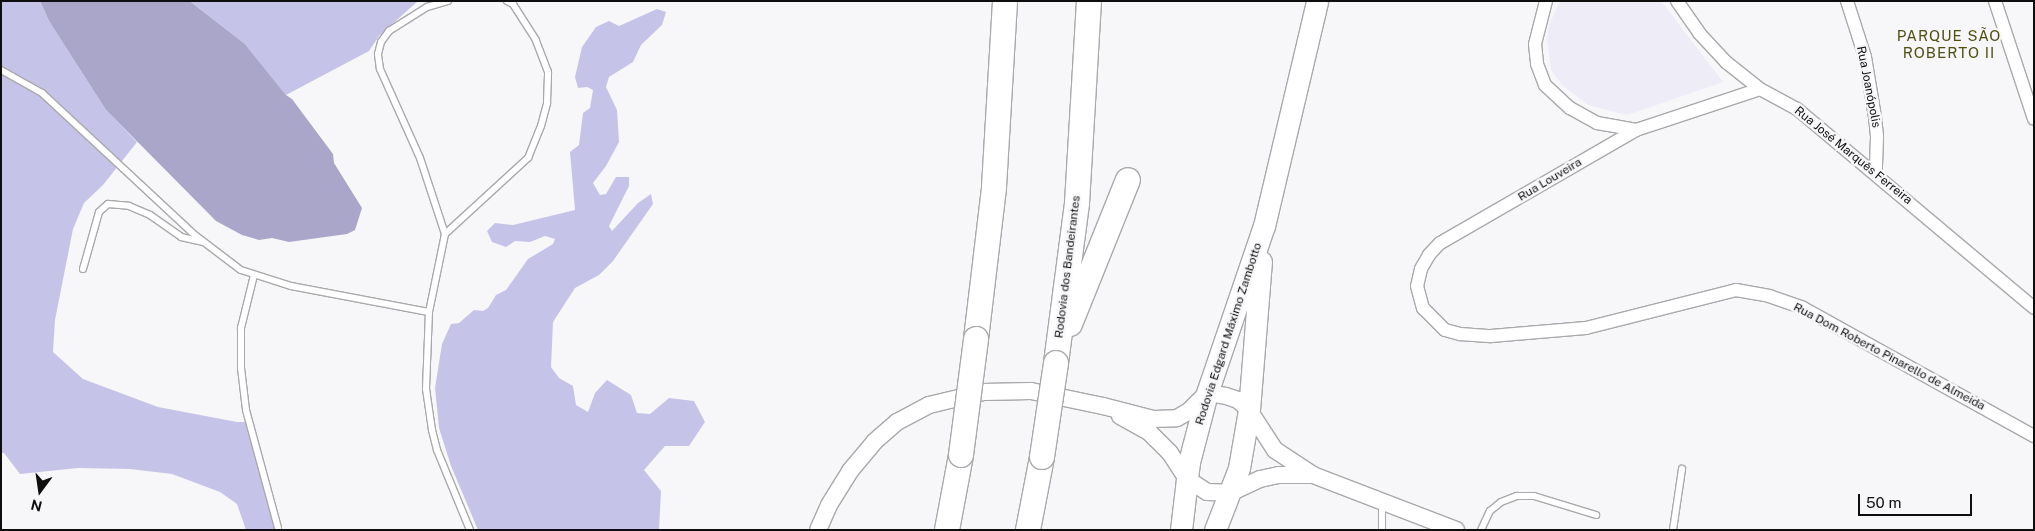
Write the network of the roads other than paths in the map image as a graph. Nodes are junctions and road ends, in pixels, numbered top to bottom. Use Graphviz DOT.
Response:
graph roads {
  1 [pos="448,1"];
  2 [pos="507,1"];
  3 [pos="1005,1"];
  4 [pos="1089,1"];
  5 [pos="1317,1"];
  6 [pos="1546,1"];
  7 [pos="1677,1"];
  8 [pos="1847,1"];
  9 [pos="1995,1"];
  10 [pos="1,70"];
  11 [pos="1760,89"];
  12 [pos="2034,119"];
  13 [pos="1636,130"];
  14 [pos="1876,174"];
  15 [pos="1128,180"];
  16 [pos="1264,226"];
  17 [pos="445,234"];
  18 [pos="204,242"];
  19 [pos="83,269"];
  20 [pos="254,275"];
  21 [pos="2034,308"];
  22 [pos="429,312"];
  23 [pos="1445,330"];
  24 [pos="1057,360"];
  25 [pos="1207,393"];
  26 [pos="1102,406"];
  27 [pos="1249,410"];
  28 [pos="2034,436"];
  29 [pos="1682,470"];
  30 [pos="1313,475"];
  31 [pos="1187,479"];
  32 [pos="1230,493"];
  33 [pos="1382,503"];
  34 [pos="1596,515"];
  35 [pos="278,528"];
  36 [pos="470,530"];
  37 [pos="818,530"];
  38 [pos="947,530"];
  39 [pos="1028,530"];
  40 [pos="1181,530"];
  41 [pos="1215,530"];
  42 [pos="1382,530"];
  43 [pos="1456,530"];
  44 [pos="1481,530"];
  45 [pos="1673,530"];
  1 -- 17 [label="lane"];
  2 -- 17 [label="lane"];
  3 -- 38 [label="highway, bridge"];
  4 -- 24 [label="highway, Rodovia dos Bandeirantes"];
  5 -- 16 [label="main road, Rodovia Edgard Máximo Zambotto"];
  6 -- 13 [label="street"];
  7 -- 11 [label="street, Rua José Marquês Ferreira"];
  8 -- 14 [label="street, Rua Joanópolis"];
  9 -- 12 [label="street"];
  10 -- 18 [label="lane"];
  11 -- 13 [label="street, Rua Louveira"];
  11 -- 14 [label="street, Rua José Marquês Ferreira"];
  13 -- 23 [label="street, Rua Louveira"];
  14 -- 21 [label="street, Rua José Marquês Ferreira"];
  15 -- 24 [label="highway"];
  16 -- 25 [label="main road, Rodovia Edgard Máximo Zambotto"];
  16 -- 27 [label="main road, Rodovia Edgard Máximo Zambotto"];
  17 -- 22 [label="lane"];
  18 -- 19 [label="lane"];
  18 -- 20 [label="lane"];
  20 -- 22 [label="lane"];
  20 -- 35 [label="lane"];
  22 -- 36 [label="lane"];
  23 -- 28 [label="street, Rua Dom Roberto Pinarello de Almeida"];
  24 -- 39 [label="highway, Rodovia dos Bandeirantes, bridge"];
  25 -- 26 [label="street"];
  25 -- 27 [label="street"];
  25 -- 31 [label="main road, Rodovia Edgard Máximo Zambotto"];
  26 -- 31 [label="street"];
  26 -- 37 [label="street"];
  27 -- 30 [label="street"];
  27 -- 32 [label="main road, Rodovia Edgard Máximo Zambotto"];
  29 -- 45 [label="lane"];
  30 -- 32 [label="street"];
  30 -- 33 [label="street"];
  31 -- 32 [label="street"];
  31 -- 40 [label="main road, Rodovia Edgard Máximo Zambotto"];
  32 -- 41 [label="main road, Rodovia Edgard Máximo Zambotto"];
  33 -- 42 [label="lane"];
  33 -- 43 [label="street"];
  34 -- 44 [label="lane"];
}
